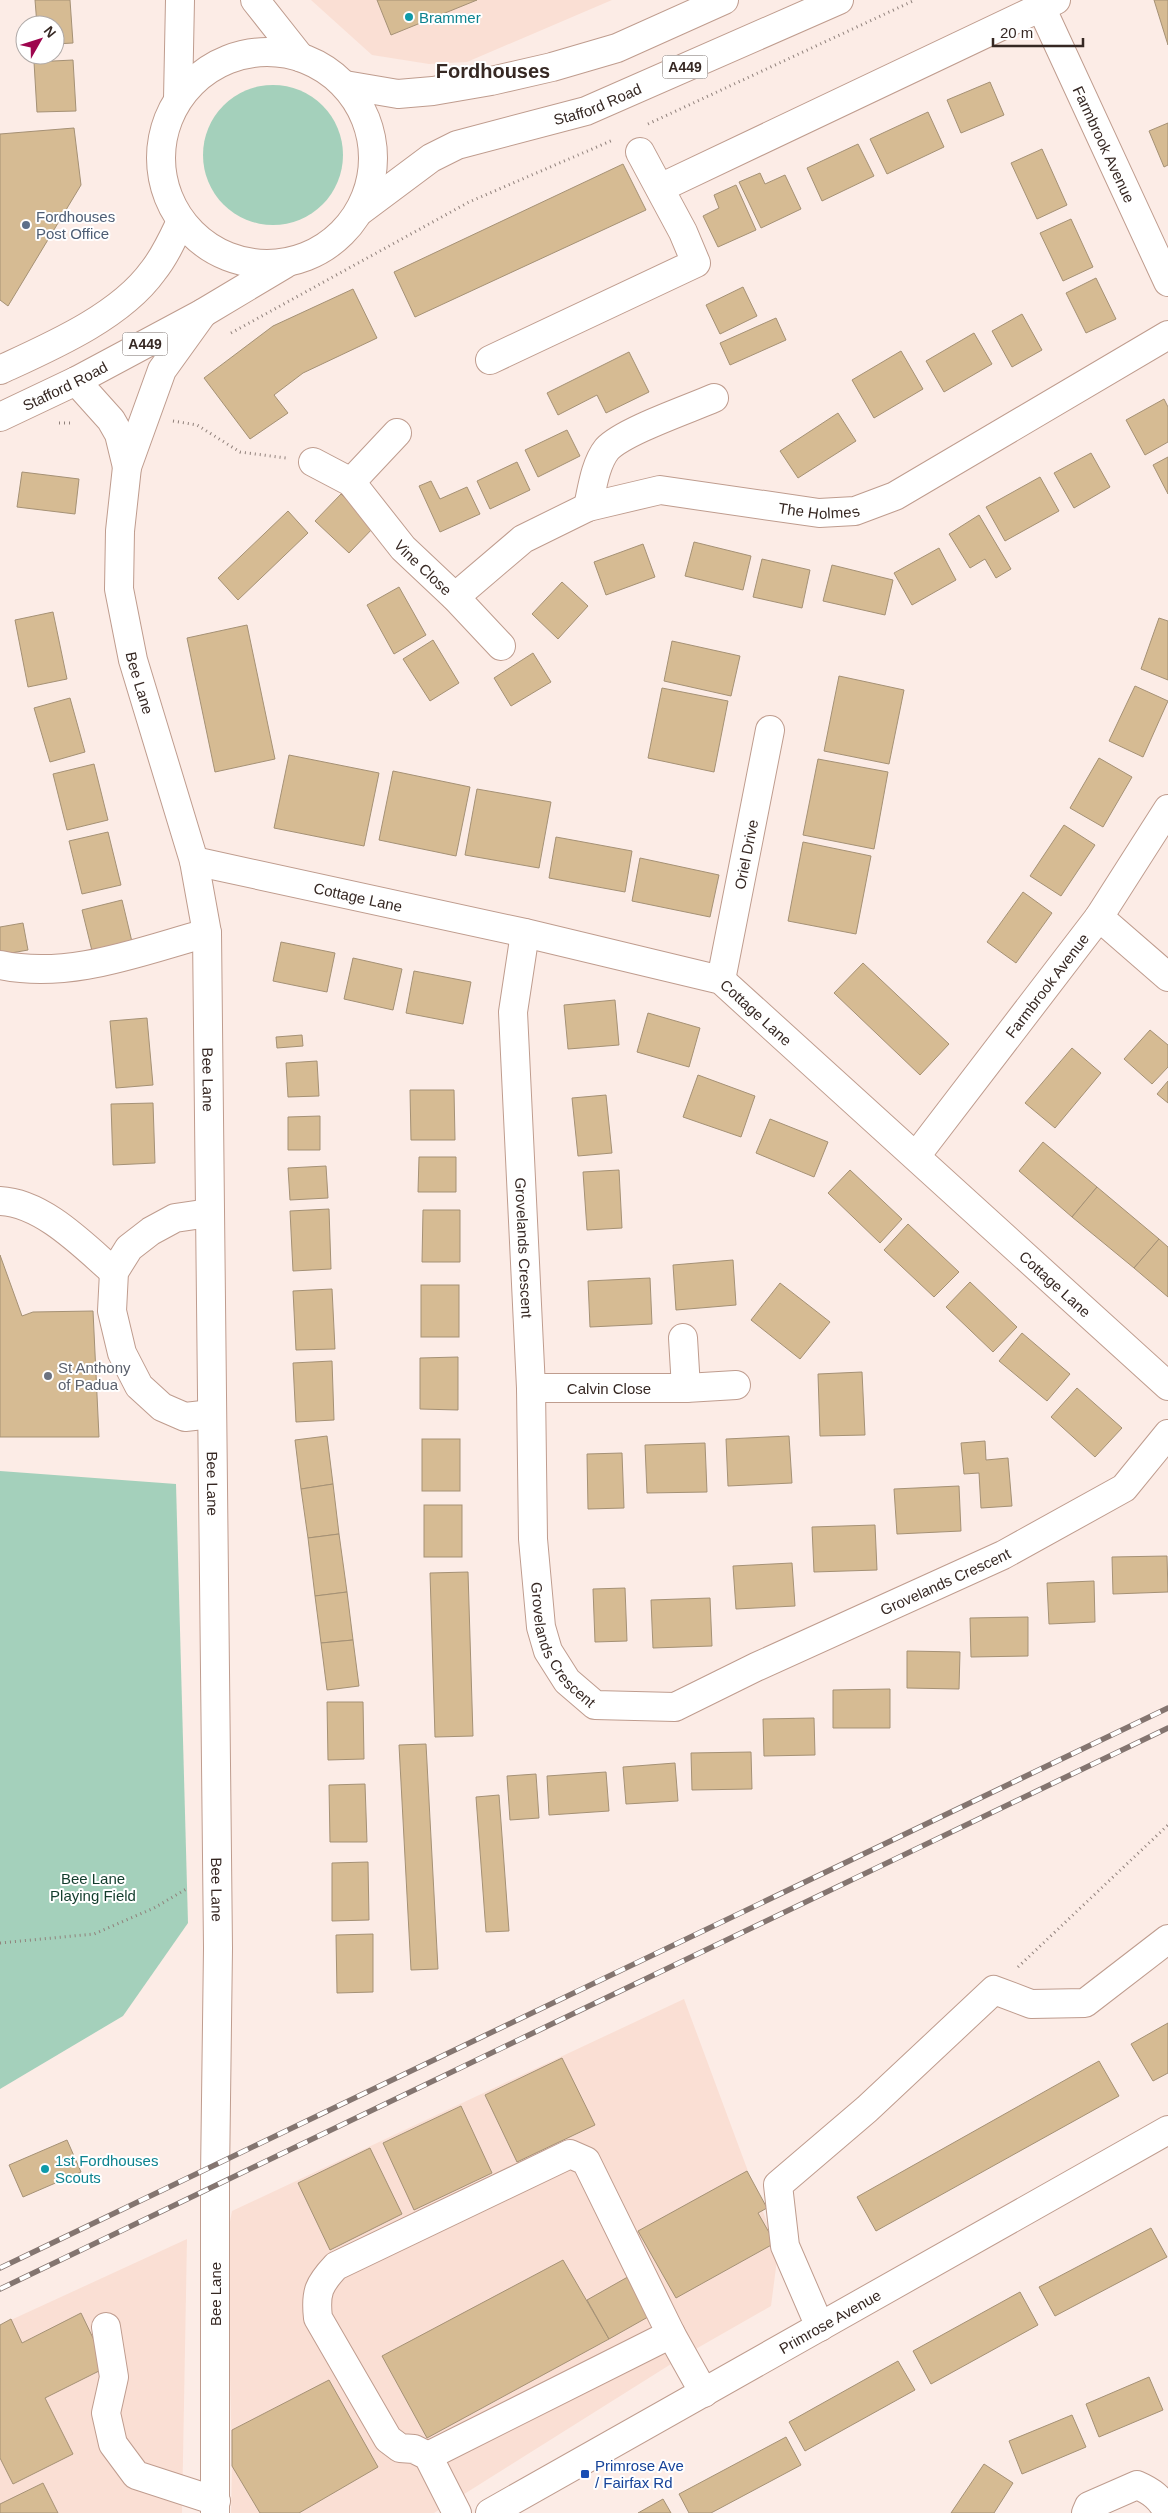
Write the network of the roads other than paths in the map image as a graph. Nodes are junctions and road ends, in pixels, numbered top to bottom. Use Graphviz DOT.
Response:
graph roads {
  1 [pos="180,0"];
  2 [pos="255,0"];
  3 [pos="724,0"];
  4 [pos="839,0"];
  5 [pos="1049,3"];
  6 [pos="300,57"];
  7 [pos="345,85"];
  8 [pos="178,100"];
  9 [pos="634,139"];
  10 [pos="660,188"];
  11 [pos="360,211"];
  12 [pos="180,221"];
  13 [pos="286,264"];
  14 [pos="1168,282"];
  15 [pos="203,312"];
  16 [pos="1168,336"];
  17 [pos="490,360"];
  18 [pos="0,370"];
  19 [pos="76,381"];
  20 [pos="714,398"];
  21 [pos="0,417"];
  22 [pos="397,433"];
  23 [pos="313,462"];
  24 [pos="127,467"];
  25 [pos="351,482"];
  26 [pos="588,507"];
  27 [pos="455,597"];
  28 [pos="501,646"];
  29 [pos="770,730"];
  30 [pos="1168,809"];
  31 [pos="194,861"];
  32 [pos="1099,917"];
  33 [pos="207,933"];
  34 [pos="525,933"];
  35 [pos="0,964"];
  36 [pos="1168,977"];
  37 [pos="721,980"];
  38 [pos="916,1156"];
  39 [pos="0,1201"];
  40 [pos="209,1213"];
  41 [pos="114,1272"];
  42 [pos="683,1338"];
  43 [pos="736,1385"];
  44 [pos="1168,1386"];
  45 [pos="531,1388"];
  46 [pos="686,1388"];
  47 [pos="212,1414"];
  48 [pos="1168,1434"];
  49 [pos="1168,1940"];
  50 [pos="1168,2130"];
  51 [pos="106,2327"];
  52 [pos="820,2327"];
  53 [pos="671,2334"];
  54 [pos="704,2393"];
  55 [pos="428,2456"];
  56 [pos="216,2507"];
  57 [pos="1168,2512"];
  58 [pos="458,2513"];
  59 [pos="490,2513"];
  60 [pos="1086,2513"];
  1 -- 8 [label="main road"];
  2 -- 6 [label="main road"];
  3 -- 7 [label="main road, A449"];
  4 -- 11 [label="main road, Stafford Road / A449"];
  5 -- 10 [label="main road"];
  5 -- 14 [label="main road, Farmbrook Avenue"];
  6 -- 7 [label="main road, A449"];
  6 -- 8 [label="main road, A449"];
  7 -- 11 [label="main road, A449"];
  8 -- 12 [label="main road, A449"];
  9 -- 10 [label="main road"];
  10 -- 17 [label="main road"];
  11 -- 13 [label="main road, A449"];
  12 -- 13 [label="main road, A449"];
  12 -- 18 [label="main road"];
  13 -- 15 [label="main road, Stafford Road / A449"];
  15 -- 19 [label="main road, Stafford Road / A449"];
  15 -- 24 [label="main road, Bee Lane"];
  16 -- 26 [label="main road, The Holmes"];
  19 -- 21 [label="main road, Stafford Road / A449"];
  19 -- 24 [label="main road, Bee Lane"];
  20 -- 26 [label="main road"];
  22 -- 25 [label="main road"];
  23 -- 25 [label="main road, Vine Close"];
  24 -- 31 [label="main road, Bee Lane"];
  25 -- 27 [label="main road, Vine Close"];
  26 -- 27 [label="main road, The Holmes"];
  27 -- 28 [label="main road, Vine Close"];
  29 -- 37 [label="main road, Oriel Drive"];
  30 -- 32 [label="main road, Farmbrook Avenue"];
  31 -- 33 [label="main road, Bee Lane"];
  31 -- 34 [label="main road, Cottage Lane"];
  32 -- 36 [label="main road"];
  32 -- 38 [label="main road, Farmbrook Avenue"];
  33 -- 35 [label="main road"];
  33 -- 40 [label="main road, Bee Lane"];
  34 -- 37 [label="main road, Cottage Lane"];
  34 -- 45 [label="main road, Grovelands Crescent"];
  37 -- 38 [label="main road, Cottage Lane"];
  38 -- 44 [label="main road, Cottage Lane"];
  39 -- 41 [label="main road"];
  40 -- 41 [label="main road"];
  40 -- 47 [label="main road, Bee Lane"];
  41 -- 47 [label="main road"];
  42 -- 46 [label="main road"];
  43 -- 46 [label="main road, Calvin Close"];
  45 -- 46 [label="main road, Calvin Close"];
  45 -- 48 [label="main road, Grovelands Crescent"];
  47 -- 56 [label="main road, Bee Lane"];
  49 -- 52 [label="main road"];
  50 -- 52 [label="main road, Primrose Avenue"];
  51 -- 56 [label="main road"];
  52 -- 54 [label="main road, Primrose Avenue"];
  53 -- 54 [label="main road"];
  53 -- 55 [label="main road"];
  53 -- 55 [label="main road"];
  54 -- 59 [label="main road, Primrose Avenue"];
  55 -- 58 [label="main road"];
  57 -- 60 [label="main road"];
}
